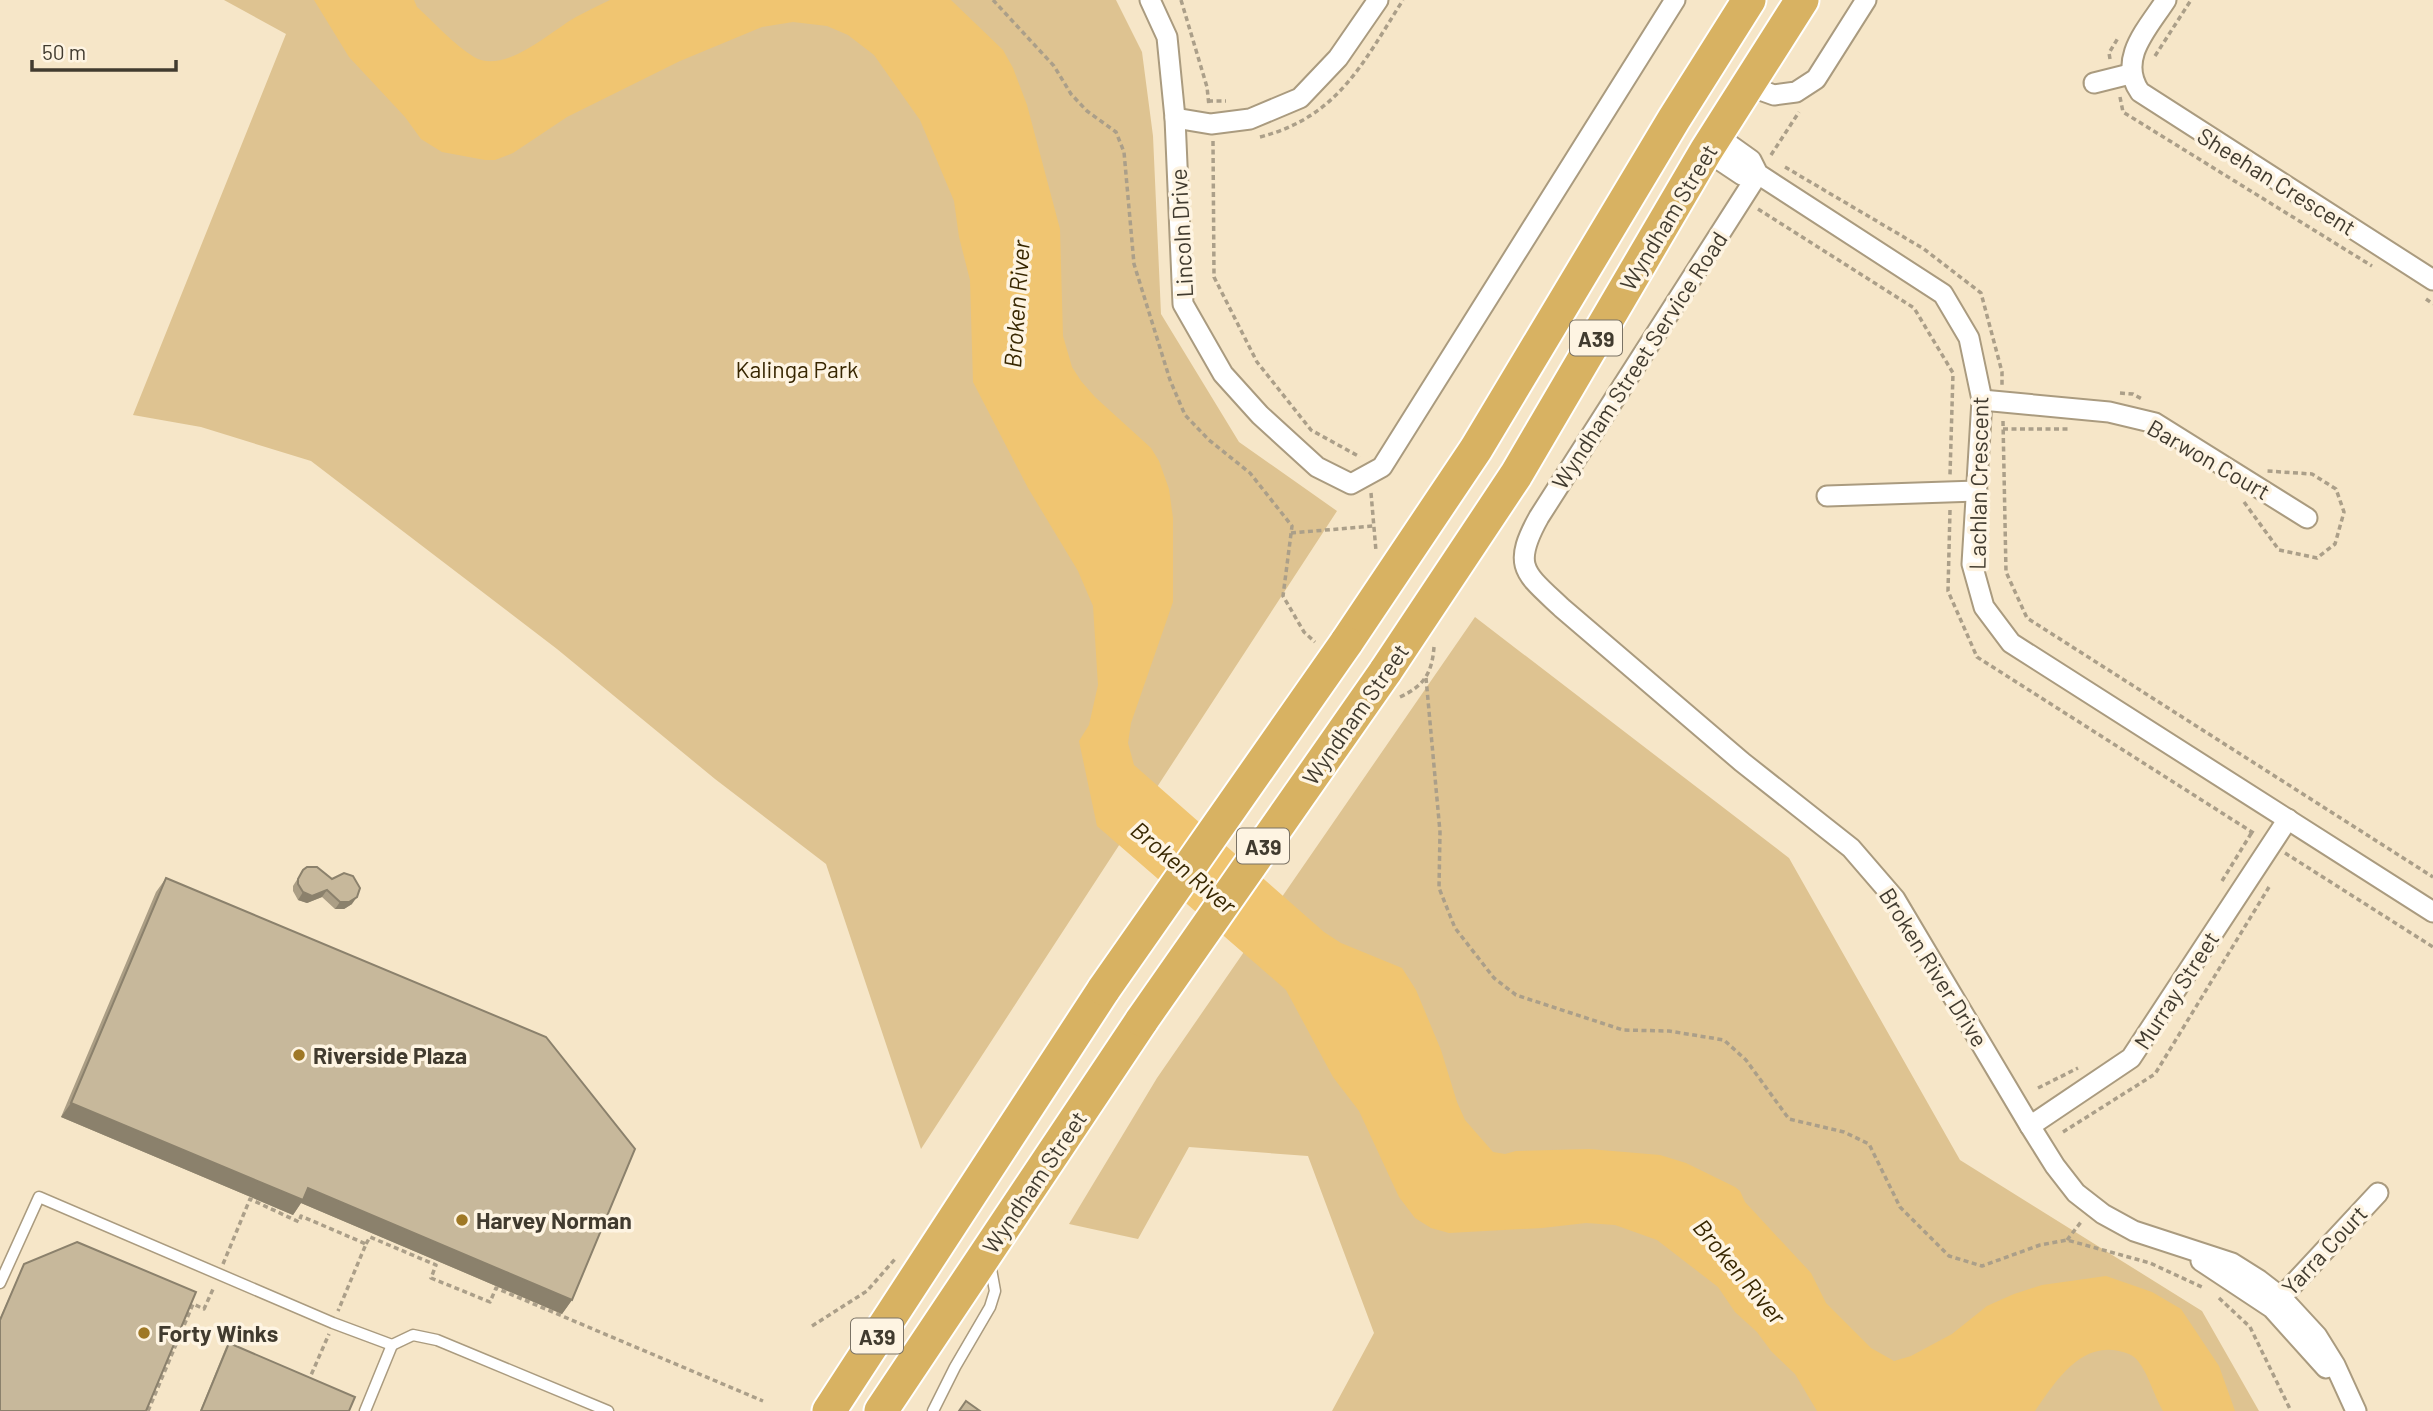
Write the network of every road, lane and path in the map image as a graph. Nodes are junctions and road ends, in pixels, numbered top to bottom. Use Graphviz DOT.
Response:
graph roads {
  1 [pos="1150,0"];
  2 [pos="1181,0"];
  3 [pos="1378,0"];
  4 [pos="1675,0"];
  5 [pos="1749,0"];
  6 [pos="1802,0"];
  7 [pos="1866,0"];
  8 [pos="2166,0"];
  9 [pos="2190,0"];
  10 [pos="2151,63"];
  11 [pos="2130,74"];
  12 [pos="1816,79"];
  13 [pos="2094,83"];
  14 [pos="1746,85"];
  15 [pos="1208,101"];
  16 [pos="1231,101"];
  17 [pos="1175,118"];
  18 [pos="1674,119"];
  19 [pos="1211,124"];
  20 [pos="1711,143"];
  21 [pos="1783,165"];
  22 [pos="1758,174"];
  23 [pos="1758,209"];
  24 [pos="2433,280"];
  25 [pos="1982,400"];
  26 [pos="2003,402"];
  27 [pos="1371,468"];
  28 [pos="1977,491"];
  29 [pos="1950,492"];
  30 [pos="1827,496"];
  31 [pos="2307,517"];
  32 [pos="1373,526"];
  33 [pos="1291,533"];
  34 [pos="1524,549"];
  35 [pos="1376,553"];
  36 [pos="1426,678"];
  37 [pos="2288,819"];
  38 [pos="2252,832"];
  39 [pos="2272,845"];
  40 [pos="2433,877"];
  41 [pos="2217,889"];
  42 [pos="2433,912"];
  43 [pos="2433,947"];
  44 [pos="2085,1065"];
  45 [pos="2038,1088"];
  46 [pos="2030,1126"];
  47 [pos="2378,1193"];
  48 [pos="2093,1207"];
  49 [pos="2067,1240"];
  50 [pos="366,1244"];
  51 [pos="981,1261"];
  52 [pos="916,1278"];
  53 [pos="0,1283"];
  54 [pos="2276,1303"];
  55 [pos="333,1323"];
  56 [pos="392,1345"];
  57 [pos="303,1391"];
  58 [pos="763,1401"];
  59 [pos="2353,1404"];
  60 [pos="365,1411"];
  61 [pos="608,1411"];
  62 [pos="829,1411"];
  63 [pos="881,1411"];
  64 [pos="933,1411"];
  65 [pos="2291,1411"];
  1 -- 17 [label="street, Lincoln Drive"];
  2 -- 15 [label="path"];
  3 -- 19 [label="street"];
  4 -- 27 [label="street"];
  5 -- 18 [label="highway, Wyndham Street / A39"];
  6 -- 14 [label="highway, Wyndham Street / A39"];
  7 -- 12 [label="street"];
  8 -- 11 [label="street"];
  9 -- 10 [label="path"];
  11 -- 13 [label="street"];
  11 -- 24 [label="street, Sheehan Crescent"];
  12 -- 14 [label="street"];
  12 -- 22 [label="path"];
  14 -- 20 [label="highway, Wyndham Street / A39"];
  15 -- 16 [label="path"];
  15 -- 19 [label="path"];
  17 -- 19 [label="street"];
  17 -- 27 [label="street, Lincoln Drive"];
  18 -- 20 [label="highway"];
  18 -- 52 [label="highway, Wyndham Street / A39, bridge"];
  19 -- 27 [label="path"];
  20 -- 22 [label="street, Lachlan Crescent"];
  20 -- 51 [label="highway, Wyndham Street / A39, bridge"];
  21 -- 26 [label="path"];
  22 -- 25 [label="street, Lachlan Crescent"];
  22 -- 34 [label="street, Wyndham Street Service Road"];
  23 -- 29 [label="path"];
  25 -- 26 [label="street, Barwon Court"];
  25 -- 28 [label="street, Lachlan Crescent"];
  26 -- 31 [label="street, Barwon Court"];
  26 -- 40 [label="path"];
  27 -- 32 [label="path"];
  28 -- 29 [label="street"];
  28 -- 37 [label="street, Lachlan Crescent"];
  29 -- 30 [label="street"];
  29 -- 38 [label="path"];
  32 -- 33 [label="path"];
  32 -- 35 [label="path"];
  34 -- 46 [label="street, Broken River Drive"];
  36 -- 49 [label="path"];
  37 -- 39 [label="street, Murray Street"];
  37 -- 42 [label="street, Lachlan Crescent"];
  38 -- 39 [label="path"];
  38 -- 41 [label="path"];
  39 -- 43 [label="path"];
  39 -- 46 [label="street, Murray Street"];
  44 -- 45 [label="path"];
  46 -- 48 [label="street, Broken River Drive"];
  47 -- 54 [label="street, Yarra Court"];
  48 -- 49 [label="path"];
  48 -- 54 [label="street, Broken River Drive"];
  49 -- 65 [label="path"];
  50 -- 58 [label="path"];
  51 -- 52 [label="highway"];
  51 -- 63 [label="highway, Wyndham Street / A39"];
  51 -- 64 [label="lane"];
  52 -- 62 [label="highway, Wyndham Street / A39"];
  53 -- 55 [label="lane"];
  54 -- 59 [label="street, Broken River Drive"];
  55 -- 56 [label="lane"];
  55 -- 57 [label="path"];
  56 -- 60 [label="lane"];
  56 -- 61 [label="lane"];
}
